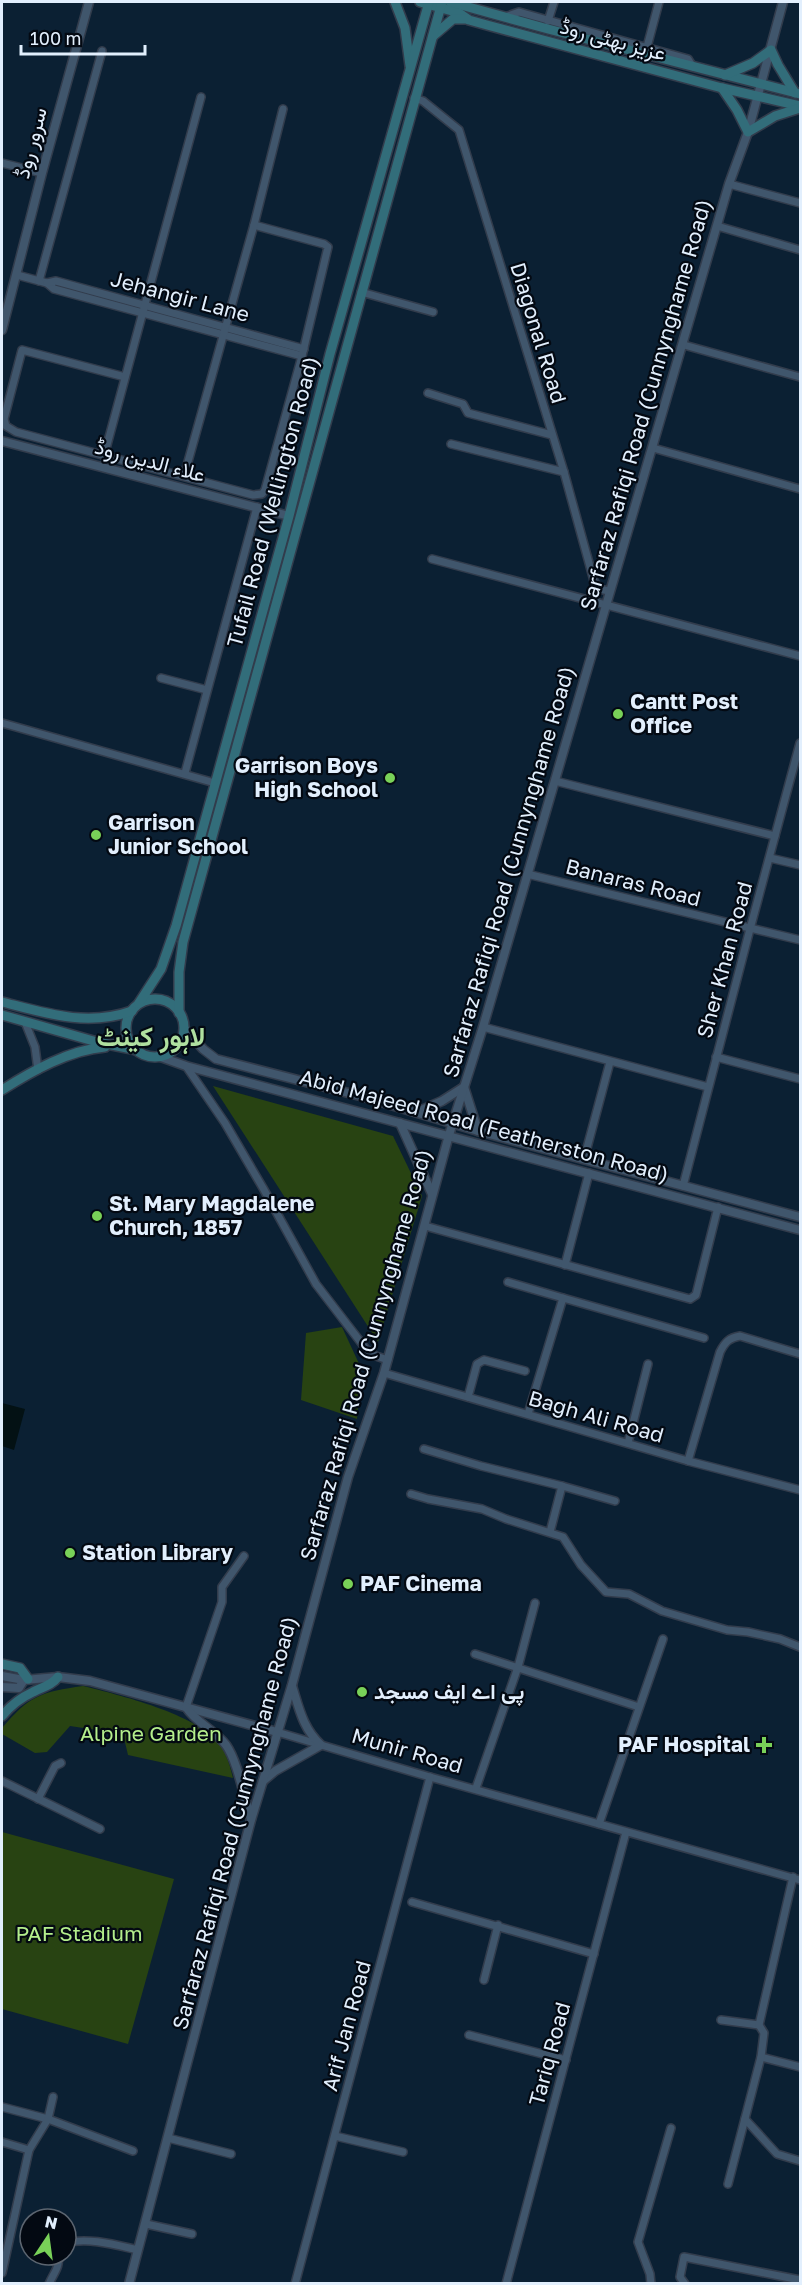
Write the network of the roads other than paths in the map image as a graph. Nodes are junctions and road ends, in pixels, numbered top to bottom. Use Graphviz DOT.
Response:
graph roads {
  1 [pos="89,2"];
  2 [pos="395,2"];
  3 [pos="426,2"];
  4 [pos="450,2"];
  5 [pos="554,2"];
  6 [pos="659,2"];
  7 [pos="783,2"];
  8 [pos="441,4"];
  9 [pos="466,4"];
  10 [pos="505,17"];
  11 [pos="469,20"];
  12 [pos="548,21"];
  13 [pos="431,38"];
  14 [pos="647,47"];
  15 [pos="771,50"];
  16 [pos="102,51"];
  17 [pos="693,67"];
  18 [pos="411,71"];
  19 [pos="725,75"];
  20 [pos="761,84"];
  21 [pos="722,88"];
  22 [pos="798,94"];
  23 [pos="758,96"];
  24 [pos="201,97"];
  25 [pos="414,98"];
  26 [pos="801,107"];
  27 [pos="283,109"];
  28 [pos="748,132"];
  29 [pos="2,163"];
  30 [pos="42,173"];
  31 [pos="729,184"];
  32 [pos="801,203"];
  33 [pos="254,225"];
  34 [pos="717,226"];
  35 [pos="801,250"];
  36 [pos="17,275"];
  37 [pos="39,281"];
  38 [pos="361,292"];
  39 [pos="144,308"];
  40 [pos="433,312"];
  41 [pos="2,330"];
  42 [pos="224,330"];
  43 [pos="684,345"];
  44 [pos="303,352"];
  45 [pos="125,377"];
  46 [pos="801,377"];
  47 [pos="428,393"];
  48 [pos="552,435"];
  49 [pos="2,441"];
  50 [pos="451,444"];
  51 [pos="653,448"];
  52 [pos="104,456"];
  53 [pos="564,472"];
  54 [pos="184,476"];
  55 [pos="801,489"];
  56 [pos="257,507"];
  57 [pos="289,516"];
  58 [pos="432,559"];
  59 [pos="609,591"];
  60 [pos="607,603"];
  61 [pos="801,656"];
  62 [pos="161,678"];
  63 [pos="207,690"];
  64 [pos="2,723"];
  65 [pos="801,743"];
  66 [pos="185,773"];
  67 [pos="555,781"];
  68 [pos="215,783"];
  69 [pos="775,836"];
  70 [pos="770,858"];
  71 [pos="801,865"];
  72 [pos="527,874"];
  73 [pos="750,929"];
  74 [pos="801,940"];
  75 [pos="2,1002"];
  76 [pos="135,1007"];
  77 [pos="179,1013"];
  78 [pos="2,1016"];
  79 [pos="25,1022"];
  80 [pos="483,1027"];
  81 [pos="184,1028"];
  82 [pos="114,1046"];
  83 [pos="137,1050"];
  84 [pos="158,1056"];
  85 [pos="716,1057"];
  86 [pos="610,1062"];
  87 [pos="186,1066"];
  88 [pos="38,1070"];
  89 [pos="801,1078"];
  90 [pos="464,1087"];
  91 [pos="708,1088"];
  92 [pos="2,1090"];
  93 [pos="417,1112"];
  94 [pos="400,1123"];
  95 [pos="453,1123"];
  96 [pos="477,1131"];
  97 [pos="449,1135"];
  98 [pos="584,1159"];
  99 [pos="589,1173"];
  100 [pos="662,1181"];
  101 [pos="683,1186"];
  102 [pos="659,1191"];
  103 [pos="432,1194"];
  104 [pos="718,1207"];
  105 [pos="801,1217"];
  106 [pos="425,1226"];
  107 [pos="801,1230"];
  108 [pos="565,1265"];
  109 [pos="508,1282"];
  110 [pos="563,1298"];
  111 [pos="704,1338"];
  112 [pos="801,1354"];
  113 [pos="388,1360"];
  114 [pos="648,1364"];
  115 [pos="525,1371"];
  116 [pos="384,1373"];
  117 [pos="468,1397"];
  118 [pos="528,1414"];
  119 [pos="628,1443"];
  120 [pos="424,1449"];
  121 [pos="688,1461"];
  122 [pos="562,1486"];
  123 [pos="800,1489"];
  124 [pos="411,1494"];
  125 [pos="615,1501"];
  126 [pos="550,1532"];
  127 [pos="244,1556"];
  128 [pos="535,1603"];
  129 [pos="663,1639"];
  130 [pos="801,1647"];
  131 [pos="475,1654"];
  132 [pos="2,1664"];
  133 [pos="518,1666"];
  134 [pos="2,1676"];
  135 [pos="58,1677"];
  136 [pos="26,1680"];
  137 [pos="292,1685"];
  138 [pos="2,1687"];
  139 [pos="186,1707"];
  140 [pos="639,1707"];
  141 [pos="2,1716"];
  142 [pos="277,1732"];
  143 [pos="321,1745"];
  144 [pos="61,1763"];
  145 [pos="430,1777"];
  146 [pos="263,1780"];
  147 [pos="2,1781"];
  148 [pos="476,1788"];
  149 [pos="38,1799"];
  150 [pos="251,1820"];
  151 [pos="599,1824"];
  152 [pos="100,1829"];
  153 [pos="626,1832"];
  154 [pos="797,1879"];
  155 [pos="412,1902"];
  156 [pos="498,1925"];
  157 [pos="594,1954"];
  158 [pos="484,1980"];
  159 [pos="721,2020"];
  160 [pos="759,2025"];
  161 [pos="469,2035"];
  162 [pos="760,2057"];
  163 [pos="566,2060"];
  164 [pos="801,2067"];
  165 [pos="53,2097"];
  166 [pos="2,2107"];
  167 [pos="48,2119"];
  168 [pos="745,2119"];
  169 [pos="671,2128"];
  170 [pos="335,2136"];
  171 [pos="168,2138"];
  172 [pos="2,2142"];
  173 [pos="29,2150"];
  174 [pos="133,2151"];
  175 [pos="403,2152"];
  176 [pos="231,2154"];
  177 [pos="801,2160"];
  178 [pos="729,2184"];
  179 [pos="146,2224"];
  180 [pos="192,2234"];
  181 [pos="78,2243"];
  182 [pos="138,2250"];
  183 [pos="58,2267"];
  184 [pos="2,2273"];
  185 [pos="801,2280"];
  186 [pos="49,2283"];
  187 [pos="129,2283"];
  188 [pos="295,2283"];
  189 [pos="506,2283"];
  190 [pos="651,2283"];
  191 [pos="685,2283"];
  1 -- 30 [label="street, سرور روڈ"];
  2 -- 18 [label="main road"];
  3 -- 8 [label="main road, عزیز بھٹی روڈ"];
  3 -- 18 [label="main road, Tufail Road (Wellington Road)"];
  4 -- 9 [label="main road, عزیز بھٹی روڈ"];
  5 -- 12 [label="street"];
  6 -- 14 [label="street"];
  7 -- 15 [label="street"];
  8 -- 11 [label="main road, عزیز بھٹی روڈ"];
  8 -- 13 [label="main road, Tufail Road (Wellington Road)"];
  9 -- 10 [label="main road, عزیز بھٹی روڈ"];
  10 -- 12 [label="street"];
  10 -- 17 [label="main road, عزیز بھٹی روڈ"];
  11 -- 13 [label="main road"];
  11 -- 21 [label="main road, عزیز بھٹی روڈ"];
  12 -- 14 [label="street"];
  13 -- 25 [label="main road, Tufail Road (Wellington Road)"];
  14 -- 17 [label="street"];
  15 -- 19 [label="main road"];
  15 -- 20 [label="street"];
  15 -- 22 [label="main road"];
  16 -- 37 [label="street"];
  17 -- 19 [label="main road, عزیز بھٹی روڈ"];
  18 -- 57 [label="main road, Tufail Road (Wellington Road)"];
  19 -- 20 [label="main road, عزیز بھٹی روڈ"];
  20 -- 22 [label="main road, عزیز بھٹی روڈ"];
  20 -- 23 [label="street, Sarfaraz Rafiqi Road (Cunnynghame Road)"];
  21 -- 23 [label="main road, عزیز بھٹی روڈ"];
  21 -- 28 [label="main road"];
  23 -- 26 [label="main road, عزیز بھٹی روڈ"];
  23 -- 28 [label="street, Sarfaraz Rafiqi Road (Cunnynghame Road)"];
  24 -- 39 [label="street"];
  25 -- 38 [label="main road, Tufail Road (Wellington Road)"];
  25 -- 48 [label="street, Diagonal Road"];
  26 -- 28 [label="main road"];
  27 -- 33 [label="street"];
  28 -- 31 [label="street, Sarfaraz Rafiqi Road (Cunnynghame Road)"];
  29 -- 30 [label="street"];
  30 -- 36 [label="street, سرور روڈ"];
  31 -- 32 [label="street"];
  31 -- 34 [label="street, Sarfaraz Rafiqi Road (Cunnynghame Road)"];
  33 -- 42 [label="street"];
  33 -- 44 [label="street"];
  34 -- 35 [label="street"];
  34 -- 43 [label="street, Sarfaraz Rafiqi Road (Cunnynghame Road)"];
  36 -- 37 [label="street, Jehangir Lane"];
  36 -- 41 [label="street, سرور روڈ"];
  37 -- 39 [label="street, Jehangir Lane"];
  38 -- 40 [label="street"];
  38 -- 77 [label="main road, Tufail Road (Wellington Road)"];
  39 -- 42 [label="street, Jehangir Lane"];
  39 -- 45 [label="street"];
  42 -- 44 [label="street, Jehangir Lane"];
  42 -- 54 [label="street"];
  43 -- 46 [label="street"];
  43 -- 51 [label="street, Sarfaraz Rafiqi Road (Cunnynghame Road)"];
  44 -- 54 [label="street"];
  45 -- 52 [label="street"];
  45 -- 52 [label="street"];
  47 -- 48 [label="street"];
  48 -- 53 [label="street, Diagonal Road"];
  49 -- 56 [label="street, علاء الدین روڈ"];
  50 -- 53 [label="street"];
  51 -- 55 [label="street"];
  51 -- 59 [label="street, Sarfaraz Rafiqi Road (Cunnynghame Road)"];
  52 -- 54 [label="street"];
  53 -- 59 [label="street, Diagonal Road"];
  56 -- 57 [label="street, علاء الدین روڈ"];
  56 -- 63 [label="street"];
  57 -- 68 [label="main road, Tufail Road (Wellington Road)"];
  58 -- 60 [label="street"];
  59 -- 60 [label="street, Sarfaraz Rafiqi Road (Cunnynghame Road)"];
  60 -- 61 [label="street"];
  60 -- 67 [label="street, Sarfaraz Rafiqi Road (Cunnynghame Road)"];
  62 -- 63 [label="street"];
  63 -- 66 [label="street"];
  64 -- 66 [label="street"];
  65 -- 69 [label="street, Sher Khan Road"];
  66 -- 68 [label="street"];
  67 -- 69 [label="street"];
  67 -- 72 [label="street, Sarfaraz Rafiqi Road (Cunnynghame Road)"];
  68 -- 76 [label="main road, Tufail Road (Wellington Road)"];
  69 -- 70 [label="street, Sher Khan Road"];
  70 -- 71 [label="street"];
  70 -- 73 [label="street, Sher Khan Road"];
  72 -- 73 [label="street, Banaras Road"];
  72 -- 80 [label="street, Sarfaraz Rafiqi Road (Cunnynghame Road)"];
  73 -- 74 [label="street, Banaras Road"];
  73 -- 85 [label="street, Sher Khan Road"];
  75 -- 76 [label="main road"];
  76 -- 77 [label="main road"];
  76 -- 83 [label="main road"];
  77 -- 81 [label="main road"];
  78 -- 79 [label="main road"];
  79 -- 82 [label="main road"];
  79 -- 88 [label="street"];
  80 -- 86 [label="street"];
  80 -- 90 [label="street, Sarfaraz Rafiqi Road (Cunnynghame Road)"];
  81 -- 84 [label="main road"];
  81 -- 93 [label="street, Abid Majeed Road (Featherston Road)"];
  82 -- 83 [label="main road"];
  82 -- 88 [label="main road"];
  83 -- 84 [label="main road"];
  84 -- 87 [label="street, Abid Majeed Road (Featherston Road)"];
  85 -- 89 [label="street"];
  85 -- 91 [label="street, Sher Khan Road"];
  86 -- 91 [label="street"];
  86 -- 98 [label="street"];
  87 -- 94 [label="street, Abid Majeed Road (Featherston Road)"];
  87 -- 113 [label="street"];
  88 -- 92 [label="main road"];
  90 -- 93 [label="street"];
  90 -- 95 [label="street, Sarfaraz Rafiqi Road (Cunnynghame Road)"];
  90 -- 96 [label="street"];
  91 -- 101 [label="street, Sher Khan Road"];
  93 -- 95 [label="street, Abid Majeed Road (Featherston Road)"];
  94 -- 97 [label="street, Abid Majeed Road (Featherston Road)"];
  94 -- 103 [label="street"];
  95 -- 96 [label="street, Abid Majeed Road (Featherston Road)"];
  95 -- 97 [label="street, Sarfaraz Rafiqi Road (Cunnynghame Road)"];
  96 -- 98 [label="street, Abid Majeed Road (Featherston Road)"];
  97 -- 99 [label="street, Abid Majeed Road (Featherston Road)"];
  97 -- 103 [label="street, Sarfaraz Rafiqi Road (Cunnynghame Road)"];
  98 -- 100 [label="street, Abid Majeed Road (Featherston Road)"];
  99 -- 102 [label="street, Abid Majeed Road (Featherston Road)"];
  99 -- 108 [label="street"];
  100 -- 101 [label="street, Abid Majeed Road (Featherston Road)"];
  100 -- 102 [label="street"];
  101 -- 105 [label="street, Abid Majeed Road (Featherston Road)"];
  102 -- 104 [label="street, Abid Majeed Road (Featherston Road)"];
  103 -- 106 [label="street, Sarfaraz Rafiqi Road (Cunnynghame Road)"];
  104 -- 107 [label="street, Abid Majeed Road (Featherston Road)"];
  104 -- 108 [label="street"];
  106 -- 108 [label="street"];
  106 -- 113 [label="street, Sarfaraz Rafiqi Road (Cunnynghame Road)"];
  109 -- 110 [label="street"];
  110 -- 111 [label="street"];
  110 -- 118 [label="street"];
  112 -- 121 [label="street"];
  113 -- 116 [label="street, Sarfaraz Rafiqi Road (Cunnynghame Road)"];
  114 -- 119 [label="street"];
  115 -- 117 [label="street"];
  116 -- 117 [label="street, Bagh Ali Road"];
  116 -- 137 [label="street, Sarfaraz Rafiqi Road (Cunnynghame Road)"];
  117 -- 118 [label="street, Bagh Ali Road"];
  118 -- 119 [label="street, Bagh Ali Road"];
  119 -- 121 [label="street, Bagh Ali Road"];
  120 -- 122 [label="street"];
  121 -- 123 [label="street, Bagh Ali Road"];
  122 -- 125 [label="street"];
  122 -- 126 [label="street"];
  124 -- 126 [label="street"];
  126 -- 130 [label="street"];
  127 -- 139 [label="street"];
  128 -- 133 [label="street"];
  129 -- 140 [label="street"];
  131 -- 133 [label="street"];
  132 -- 136 [label="main road"];
  133 -- 140 [label="street"];
  133 -- 148 [label="street"];
  134 -- 136 [label="street, Munir Road"];
  135 -- 136 [label="street, Munir Road"];
  135 -- 139 [label="street, Munir Road"];
  135 -- 141 [label="main road"];
  136 -- 138 [label="street"];
  137 -- 142 [label="street, Sarfaraz Rafiqi Road (Cunnynghame Road)"];
  137 -- 143 [label="street"];
  139 -- 142 [label="street, Munir Road"];
  139 -- 150 [label="street"];
  140 -- 151 [label="street"];
  142 -- 143 [label="street, Munir Road"];
  142 -- 146 [label="street, Sarfaraz Rafiqi Road (Cunnynghame Road)"];
  143 -- 145 [label="street, Munir Road"];
  143 -- 146 [label="street"];
  144 -- 149 [label="street"];
  145 -- 148 [label="street, Munir Road"];
  145 -- 170 [label="street, Arif Jan Road"];
  146 -- 150 [label="street, Sarfaraz Rafiqi Road (Cunnynghame Road)"];
  147 -- 149 [label="street"];
  148 -- 151 [label="street, Munir Road"];
  149 -- 152 [label="street"];
  150 -- 171 [label="street, Sarfaraz Rafiqi Road (Cunnynghame Road)"];
  151 -- 153 [label="street, Munir Road"];
  153 -- 154 [label="street, Munir Road"];
  153 -- 157 [label="street, Tariq Road"];
  154 -- 160 [label="street"];
  155 -- 156 [label="street"];
  156 -- 157 [label="street"];
  156 -- 158 [label="street"];
  157 -- 163 [label="street, Tariq Road"];
  159 -- 160 [label="street"];
  160 -- 162 [label="street"];
  161 -- 163 [label="street"];
  162 -- 164 [label="street"];
  162 -- 168 [label="street"];
  163 -- 189 [label="street, Tariq Road"];
  165 -- 167 [label="street"];
  166 -- 167 [label="street"];
  167 -- 173 [label="street"];
  167 -- 174 [label="street"];
  168 -- 177 [label="street"];
  168 -- 178 [label="street"];
  169 -- 190 [label="street"];
  170 -- 175 [label="street"];
  170 -- 188 [label="street, Arif Jan Road"];
  171 -- 176 [label="street"];
  171 -- 179 [label="street, Sarfaraz Rafiqi Road (Cunnynghame Road)"];
  172 -- 173 [label="street"];
  173 -- 184 [label="street"];
  179 -- 180 [label="street"];
  179 -- 182 [label="street, Sarfaraz Rafiqi Road (Cunnynghame Road)"];
  181 -- 182 [label="street"];
  182 -- 187 [label="street, Sarfaraz Rafiqi Road (Cunnynghame Road)"];
  183 -- 186 [label="street"];
  185 -- 191 [label="street"];
}
